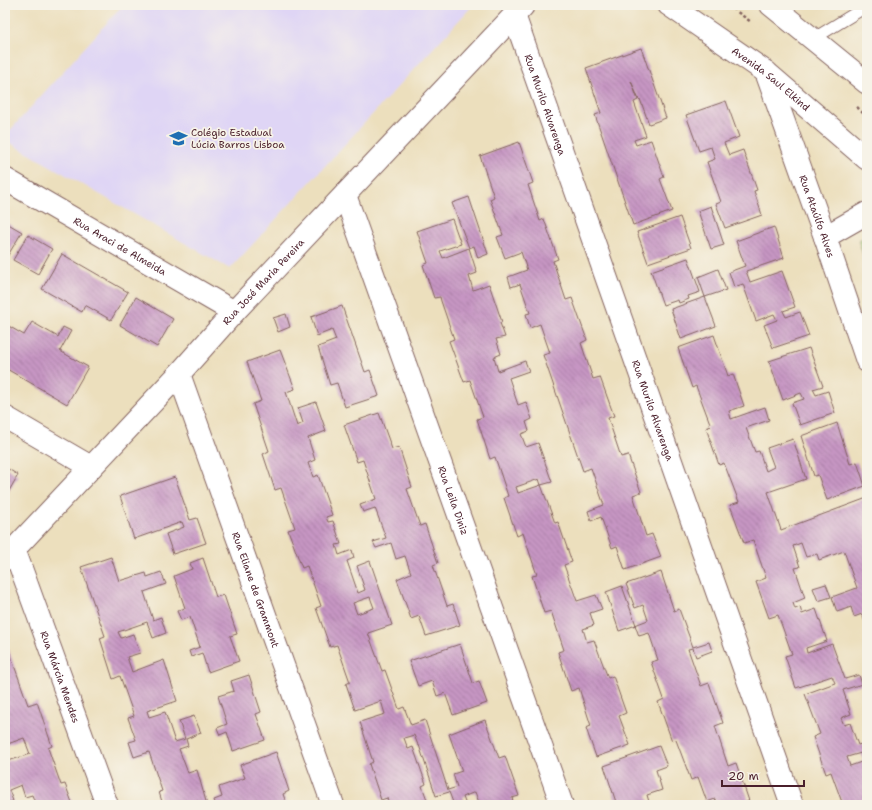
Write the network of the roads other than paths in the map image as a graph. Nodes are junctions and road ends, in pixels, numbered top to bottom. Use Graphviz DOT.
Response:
graph roads {
  1 [pos="669,5"];
  2 [pos="771,5"];
  3 [pos="867,6"];
  4 [pos="519,10"];
  5 [pos="813,39"];
  6 [pos="766,72"];
  7 [pos="867,83"];
  8 [pos="867,159"];
  9 [pos="5,178"];
  10 [pos="345,195"];
  11 [pos="867,213"];
  12 [pos="825,237"];
  13 [pos="234,312"];
  14 [pos="867,361"];
  15 [pos="179,374"];
  16 [pos="5,418"];
  17 [pos="91,467"];
  18 [pos="10,554"];
  19 [pos="107,805"];
  20 [pos="333,805"];
  21 [pos="562,805"];
  22 [pos="792,805"];
  1 -- 6 [label="street, Avenida Saul Elkind"];
  2 -- 5 [label="street"];
  3 -- 5 [label="lane"];
  4 -- 10 [label="street, Rua José Maria Pereira"];
  4 -- 22 [label="street, Rua Murilo Alvarenga"];
  5 -- 7 [label="street"];
  6 -- 8 [label="street, Avenida Saul Elkind"];
  6 -- 12 [label="street, Rua Ataúlfo Alves"];
  9 -- 13 [label="street, Rua Araci de Almeida"];
  10 -- 13 [label="street, Rua José Maria Pereira"];
  10 -- 21 [label="street, Rua Leila Diniz"];
  11 -- 12 [label="street"];
  12 -- 14 [label="street, Rua Ataúlfo Alves"];
  13 -- 15 [label="street, Rua José Maria Pereira"];
  15 -- 17 [label="street, Rua José Maria Pereira"];
  15 -- 20 [label="street, Rua Eliane de Grammont"];
  16 -- 17 [label="street"];
  17 -- 18 [label="street, Rua José Maria Pereira"];
  18 -- 19 [label="street, Rua Márcia Mendes"];
}
